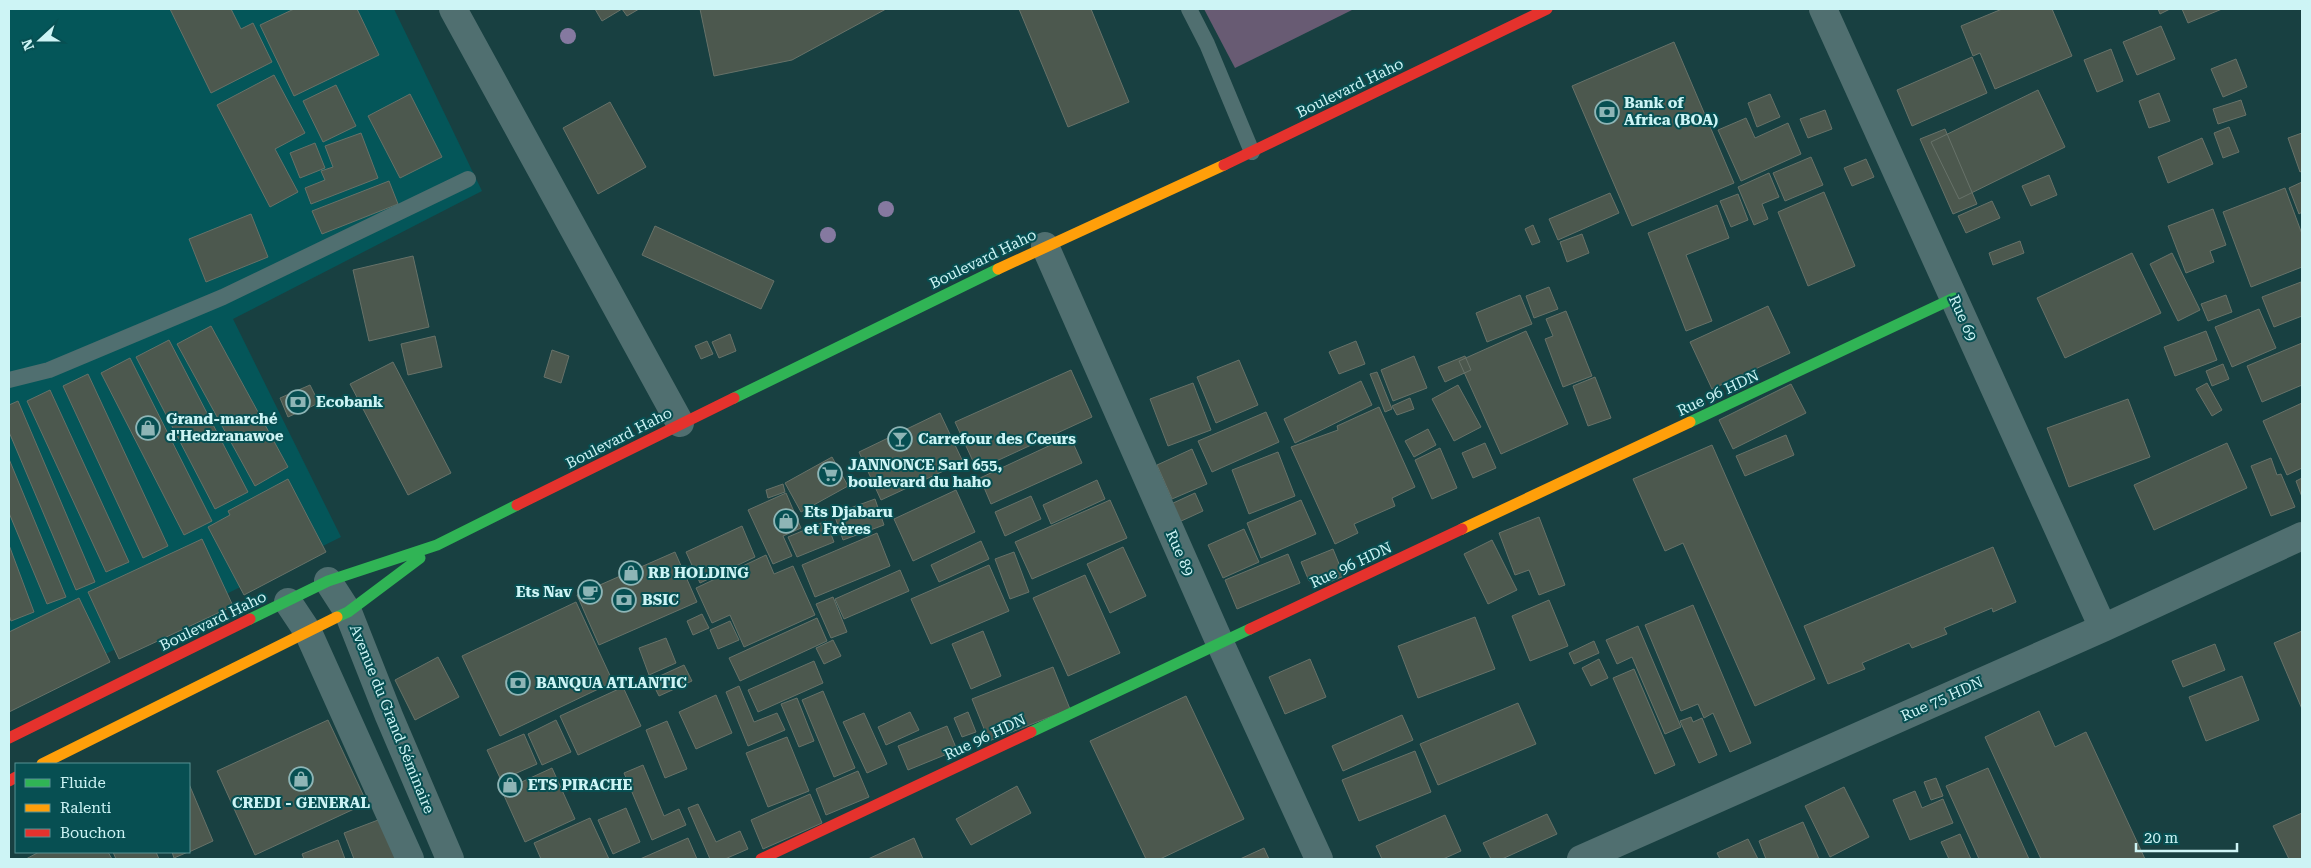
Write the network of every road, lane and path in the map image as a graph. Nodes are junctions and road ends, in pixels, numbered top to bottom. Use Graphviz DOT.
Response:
graph roads {
  1 [pos="453,9"];
  2 [pos="1189,9"];
  3 [pos="1547,9"];
  4 [pos="1823,9"];
  5 [pos="1252,152"];
  6 [pos="468,179"];
  7 [pos="1045,246"];
  8 [pos="1954,298"];
  9 [pos="9,380"];
  10 [pos="680,423"];
  11 [pos="2302,536"];
  12 [pos="437,545"];
  13 [pos="328,581"];
  14 [pos="288,602"];
  15 [pos="348,612"];
  16 [pos="2103,628"];
  17 [pos="308,632"];
  18 [pos="1220,643"];
  19 [pos="9,738"];
  20 [pos="44,763"];
  21 [pos="410,859"];
  22 [pos="450,859"];
  23 [pos="761,859"];
  24 [pos="1319,859"];
  25 [pos="1581,859"];
  1 -- 10 [label="street"];
  2 -- 5 [label="lane"];
  3 -- 5 [label="main road, Boulevard Haho"];
  4 -- 8 [label="street, Rue 69"];
  5 -- 7 [label="main road, Boulevard Haho"];
  6 -- 9 [label="lane"];
  7 -- 10 [label="main road, Boulevard Haho"];
  7 -- 18 [label="street, Rue 89"];
  8 -- 16 [label="street, Rue 69"];
  8 -- 18 [label="main road, Rue 96 HDN"];
  10 -- 12 [label="main road, Boulevard Haho"];
  11 -- 16 [label="street, Rue 75 HDN"];
  12 -- 13 [label="main road, Boulevard Haho"];
  12 -- 15 [label="main road, Boulevard Haho"];
  13 -- 14 [label="main road, Boulevard Haho"];
  13 -- 15 [label="street, Avenue du Grand Séminaire"];
  14 -- 17 [label="street"];
  14 -- 19 [label="main road, Boulevard Haho"];
  15 -- 17 [label="main road, Boulevard Haho"];
  15 -- 22 [label="street, Avenue du Grand Séminaire"];
  16 -- 25 [label="street, Rue 75 HDN"];
  17 -- 20 [label="main road, Boulevard Haho"];
  17 -- 21 [label="street"];
  18 -- 23 [label="main road, Rue 96 HDN"];
  18 -- 24 [label="street, Rue 89"];
}
